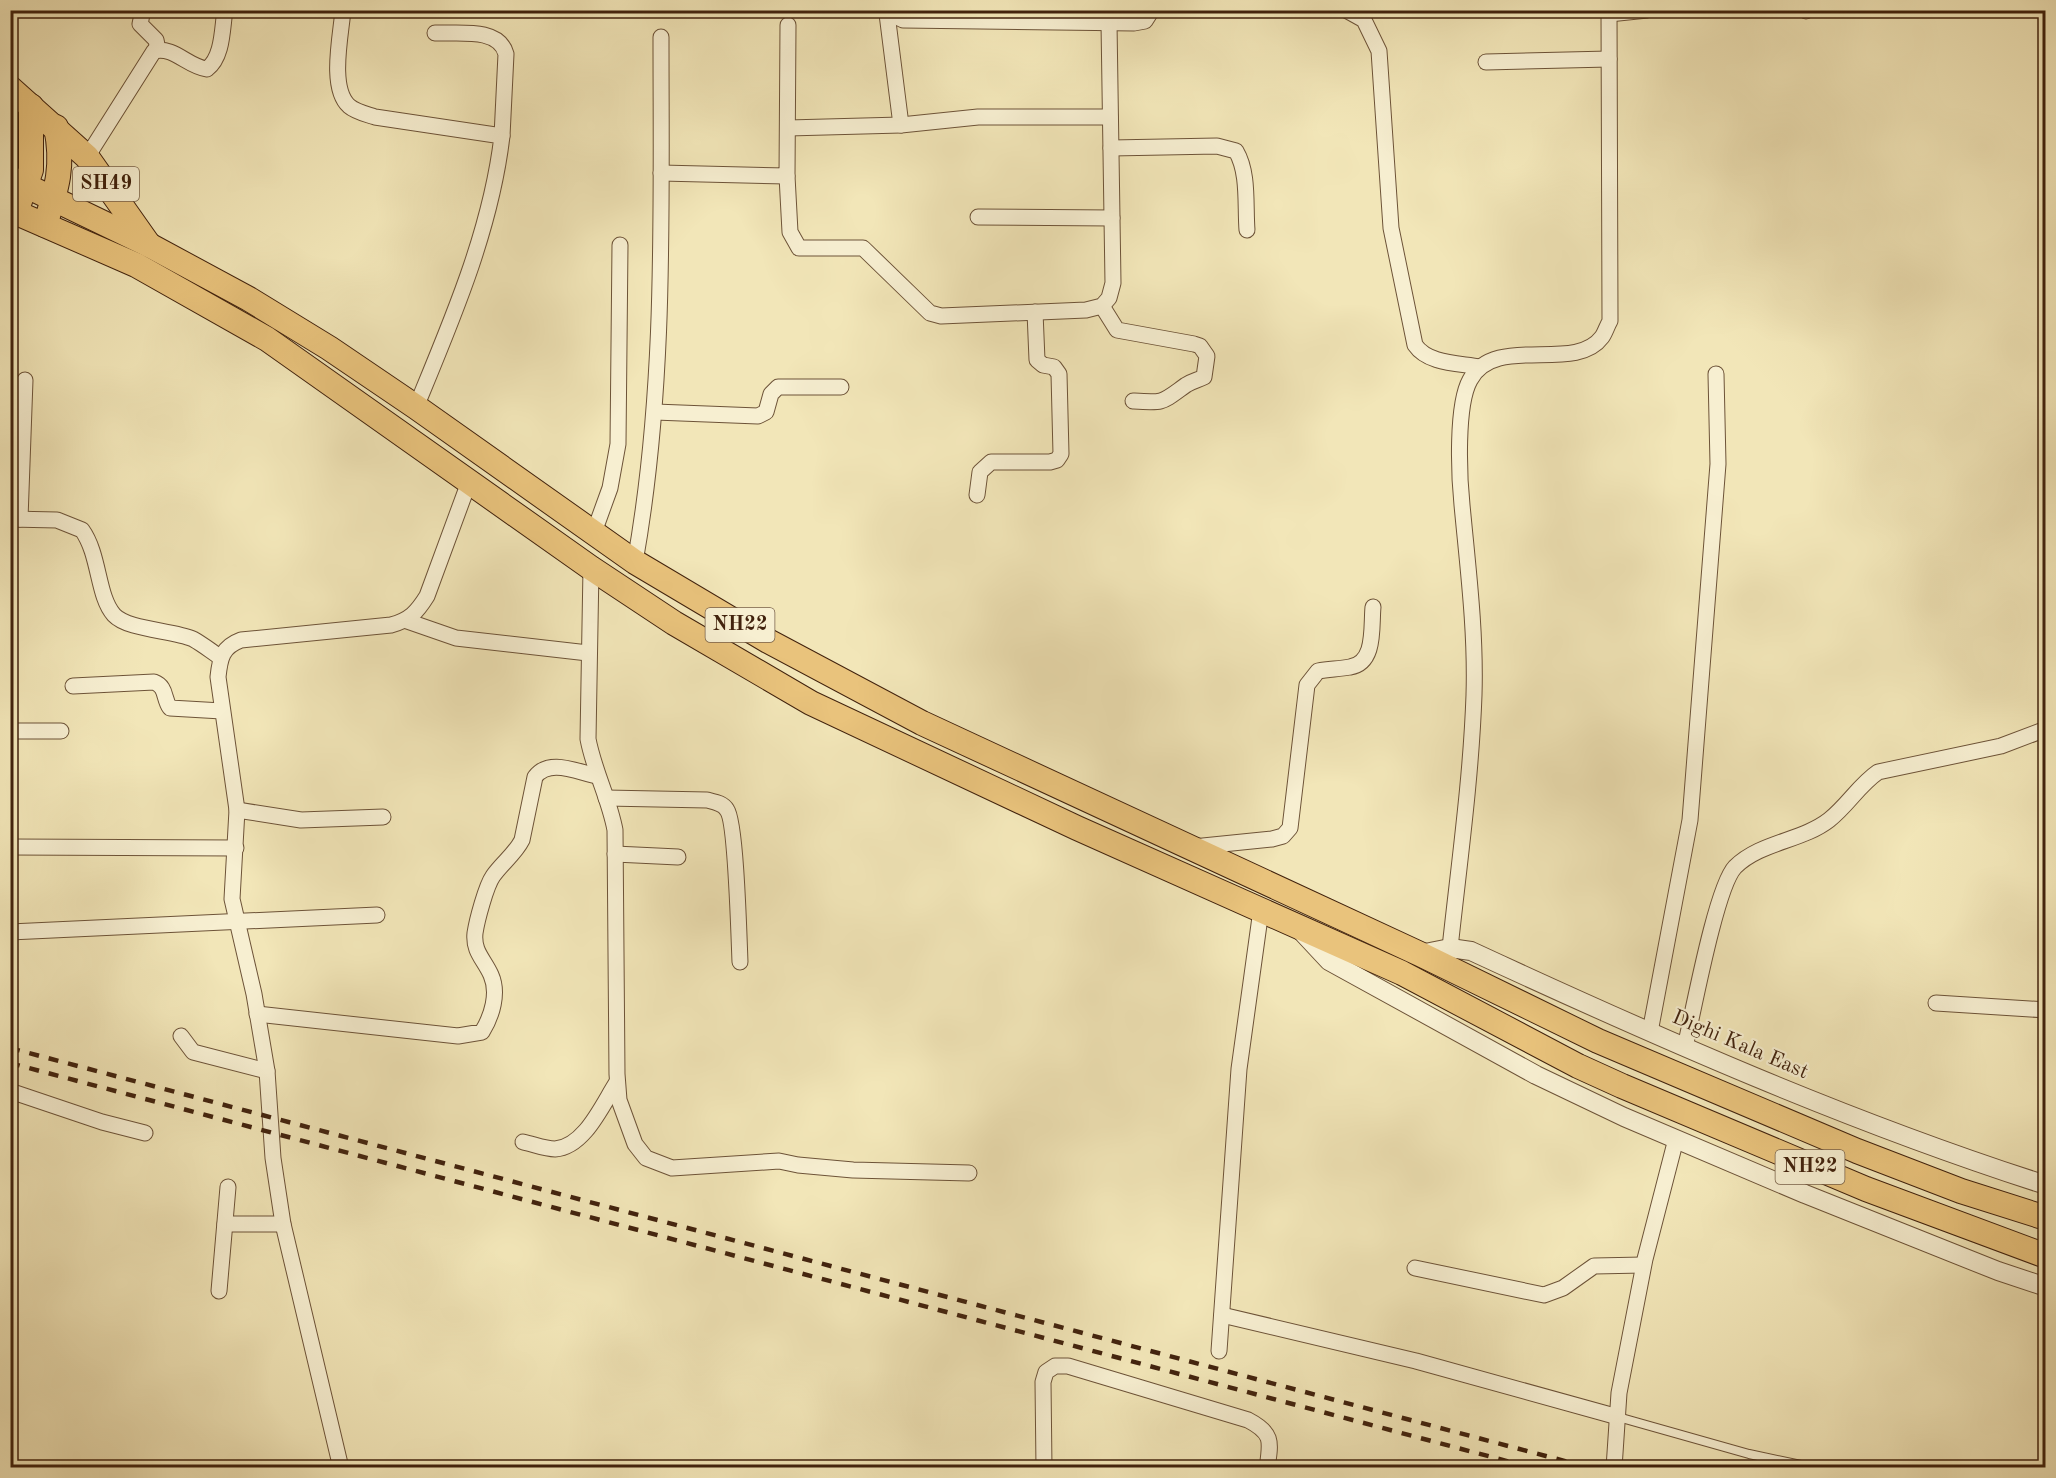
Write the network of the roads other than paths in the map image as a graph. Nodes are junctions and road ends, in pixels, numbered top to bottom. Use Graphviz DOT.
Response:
graph roads {
  1 [pos="143,10"];
  2 [pos="225,10"];
  3 [pos="343,10"];
  4 [pos="1152,10"];
  5 [pos="1346,10"];
  6 [pos="1647,10"];
  7 [pos="885,12"];
  8 [pos="1609,12"];
  9 [pos="1108,23"];
  10 [pos="788,25"];
  11 [pos="435,33"];
  12 [pos="661,37"];
  13 [pos="158,50"];
  14 [pos="1609,59"];
  15 [pos="1486,62"];
  16 [pos="10,88"];
  17 [pos="31,106"];
  18 [pos="1110,117"];
  19 [pos="901,125"];
  20 [pos="56,127"];
  21 [pos="788,129"];
  22 [pos="502,136"];
  23 [pos="1110,148"];
  24 [pos="87,157"];
  25 [pos="661,173"];
  26 [pos="787,176"];
  27 [pos="19,182"];
  28 [pos="54,198"];
  29 [pos="13,211"];
  30 [pos="978,217"];
  31 [pos="1112,218"];
  32 [pos="45,225"];
  33 [pos="1247,230"];
  34 [pos="149,245"];
  35 [pos="620,245"];
  36 [pos="1102,306"];
  37 [pos="1035,312"];
  38 [pos="1480,368"];
  39 [pos="1716,375"];
  40 [pos="25,380"];
  41 [pos="841,387"];
  42 [pos="1133,401"];
  43 [pos="416,407"];
  44 [pos="655,412"];
  45 [pos="469,482"];
  46 [pos="977,495"];
  47 [pos="15,519"];
  48 [pos="593,535"];
  49 [pos="634,562"];
  50 [pos="591,568"];
  51 [pos="1373,607"];
  52 [pos="407,621"];
  53 [pos="588,653"];
  54 [pos="220,657"];
  55 [pos="73,686"];
  56 [pos="222,711"];
  57 [pos="2046,729"];
  58 [pos="10,730"];
  59 [pos="61,731"];
  60 [pos="597,776"];
  61 [pos="606,798"];
  62 [pos="237,810"];
  63 [pos="383,817"];
  64 [pos="10,847"];
  65 [pos="1193,847"];
  66 [pos="236,848"];
  67 [pos="615,854"];
  68 [pos="678,856"];
  69 [pos="1261,910"];
  70 [pos="377,915"];
  71 [pos="238,920"];
  72 [pos="1297,927"];
  73 [pos="10,932"];
  74 [pos="1450,948"];
  75 [pos="1420,954"];
  76 [pos="740,962"];
  77 [pos="1936,1003"];
  78 [pos="2046,1010"];
  79 [pos="257,1014"];
  80 [pos="1650,1032"];
  81 [pos="181,1035"];
  82 [pos="1685,1047"];
  83 [pos="267,1071"];
  84 [pos="617,1082"];
  85 [pos="10,1090"];
  86 [pos="145,1133"];
  87 [pos="1676,1139"];
  88 [pos="523,1142"];
  89 [pos="969,1173"];
  90 [pos="2046,1185"];
  91 [pos="228,1187"];
  92 [pos="2046,1218"];
  93 [pos="225,1224"];
  94 [pos="283,1224"];
  95 [pos="2046,1256"];
  96 [pos="1643,1265"];
  97 [pos="1415,1268"];
  98 [pos="2046,1287"];
  99 [pos="219,1291"];
  100 [pos="1222,1315"];
  101 [pos="1220,1351"];
  102 [pos="1618,1417"];
  103 [pos="341,1467"];
  104 [pos="1044,1467"];
  105 [pos="1267,1467"];
  106 [pos="1614,1467"];
  107 [pos="1815,1467"];
  1 -- 13 [label="street"];
  2 -- 13 [label="street"];
  3 -- 22 [label="street"];
  4 -- 9 [label="street"];
  5 -- 38 [label="street"];
  6 -- 8 [label="street"];
  7 -- 9 [label="street"];
  7 -- 19 [label="street"];
  8 -- 14 [label="street"];
  9 -- 18 [label="street"];
  10 -- 21 [label="street"];
  11 -- 22 [label="street"];
  12 -- 25 [label="street"];
  13 -- 24 [label="street"];
  14 -- 15 [label="street"];
  14 -- 38 [label="street"];
  16 -- 17 [label="main road, SH49"];
  17 -- 20 [label="main road, SH49"];
  17 -- 27 [label="main road"];
  18 -- 19 [label="street"];
  18 -- 23 [label="street"];
  19 -- 21 [label="street"];
  20 -- 24 [label="main road, SH49"];
  20 -- 28 [label="main road, SH49"];
  21 -- 26 [label="street"];
  22 -- 43 [label="street"];
  23 -- 31 [label="street"];
  23 -- 33 [label="street"];
  24 -- 34 [label="main road, SH49"];
  25 -- 26 [label="street"];
  25 -- 44 [label="street"];
  26 -- 37 [label="street"];
  27 -- 28 [label="main road, NH22"];
  27 -- 29 [label="main road"];
  28 -- 32 [label="main road, SH49"];
  28 -- 34 [label="main road, NH22"];
  29 -- 32 [label="main road, NH22"];
  30 -- 31 [label="street"];
  31 -- 36 [label="street"];
  32 -- 45 [label="main road, NH22"];
  34 -- 43 [label="main road, NH22"];
  35 -- 48 [label="street"];
  36 -- 37 [label="street"];
  36 -- 42 [label="street"];
  37 -- 46 [label="street"];
  38 -- 74 [label="street"];
  39 -- 80 [label="street"];
  40 -- 47 [label="street"];
  41 -- 44 [label="street"];
  43 -- 48 [label="main road, NH22"];
  44 -- 49 [label="street"];
  45 -- 50 [label="main road, NH22"];
  45 -- 52 [label="street"];
  47 -- 54 [label="street"];
  48 -- 49 [label="main road, NH22"];
  49 -- 65 [label="main road, NH22"];
  50 -- 53 [label="street"];
  50 -- 69 [label="main road, NH22"];
  51 -- 65 [label="street"];
  52 -- 53 [label="street"];
  52 -- 54 [label="street"];
  53 -- 60 [label="street"];
  54 -- 56 [label="street"];
  55 -- 56 [label="street"];
  56 -- 62 [label="street"];
  57 -- 82 [label="street"];
  58 -- 59 [label="street"];
  60 -- 61 [label="street"];
  60 -- 79 [label="street"];
  61 -- 67 [label="street"];
  61 -- 76 [label="street"];
  62 -- 63 [label="street"];
  62 -- 66 [label="street"];
  64 -- 66 [label="street"];
  65 -- 75 [label="main road, NH22"];
  66 -- 71 [label="street"];
  67 -- 68 [label="street"];
  67 -- 84 [label="street"];
  69 -- 72 [label="main road, NH22"];
  69 -- 100 [label="street"];
  70 -- 71 [label="street"];
  71 -- 73 [label="street"];
  71 -- 79 [label="street"];
  72 -- 87 [label="street"];
  72 -- 95 [label="main road, NH22"];
  74 -- 75 [label="street, Dighi Kala East"];
  74 -- 80 [label="street, Dighi Kala East"];
  75 -- 92 [label="main road, NH22"];
  77 -- 78 [label="street"];
  79 -- 83 [label="street"];
  80 -- 82 [label="street, Dighi Kala East"];
  81 -- 83 [label="street"];
  82 -- 90 [label="street, Dighi Kala East"];
  83 -- 94 [label="street"];
  84 -- 88 [label="street"];
  84 -- 89 [label="street"];
  85 -- 86 [label="street"];
  87 -- 96 [label="street"];
  87 -- 98 [label="street"];
  91 -- 93 [label="street"];
  93 -- 94 [label="street"];
  93 -- 99 [label="street"];
  94 -- 103 [label="street"];
  96 -- 97 [label="street"];
  96 -- 102 [label="street"];
  100 -- 101 [label="street"];
  100 -- 102 [label="street"];
  102 -- 106 [label="street"];
  102 -- 107 [label="lane"];
  104 -- 105 [label="street"];
}
